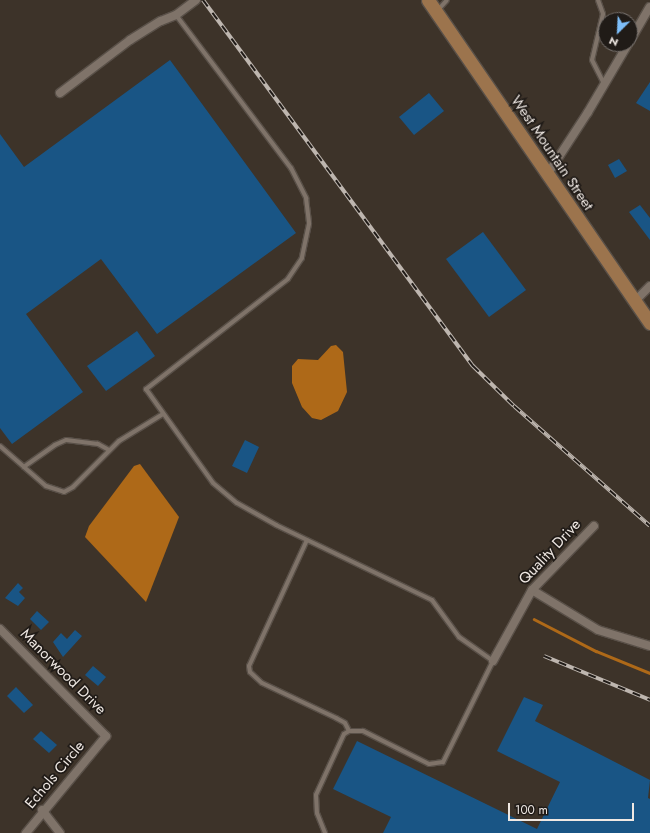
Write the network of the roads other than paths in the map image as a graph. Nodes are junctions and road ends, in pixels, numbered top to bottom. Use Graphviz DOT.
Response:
graph roads {
  1 [pos="196,0"];
  2 [pos="428,0"];
  3 [pos="447,0"];
  4 [pos="598,0"];
  5 [pos="650,7"];
  6 [pos="436,11"];
  7 [pos="176,15"];
  8 [pos="638,27"];
  9 [pos="623,52"];
  10 [pos="604,84"];
  11 [pos="60,93"];
  12 [pos="547,175"];
  13 [pos="650,286"];
  14 [pos="635,301"];
  15 [pos="650,322"];
  16 [pos="163,414"];
  17 [pos="0,446"];
  18 [pos="109,450"];
  19 [pos="24,467"];
  20 [pos="594,526"];
  21 [pos="307,540"];
  22 [pos="532,590"];
  23 [pos="0,629"];
  24 [pos="650,646"];
  25 [pos="493,661"];
  26 [pos="349,731"];
  27 [pos="106,736"];
  28 [pos="42,810"];
  29 [pos="26,833"];
  30 [pos="60,833"];
  31 [pos="325,833"];
  1 -- 7 [label="street"];
  2 -- 6 [label="main road, West Mountain Street"];
  3 -- 6 [label="lane"];
  4 -- 10 [label="lane"];
  5 -- 8 [label="street"];
  6 -- 12 [label="main road, West Mountain Street"];
  7 -- 11 [label="street"];
  7 -- 16 [label="lane"];
  9 -- 10 [label="street"];
  10 -- 12 [label="street"];
  12 -- 14 [label="main road, West Mountain Street"];
  13 -- 14 [label="street"];
  14 -- 15 [label="main road, West Mountain Street"];
  16 -- 18 [label="lane"];
  16 -- 21 [label="lane"];
  17 -- 19 [label="lane"];
  18 -- 19 [label="lane"];
  18 -- 19 [label="lane"];
  20 -- 22 [label="street, Quality Drive"];
  21 -- 25 [label="lane"];
  21 -- 26 [label="lane"];
  22 -- 24 [label="street"];
  22 -- 25 [label="street, Quality Drive"];
  23 -- 27 [label="street, Manorwood Drive"];
  25 -- 26 [label="lane"];
  26 -- 31 [label="lane"];
  27 -- 28 [label="street, Echols Circle"];
  28 -- 29 [label="street, Echols Circle"];
  28 -- 30 [label="street"];
}
